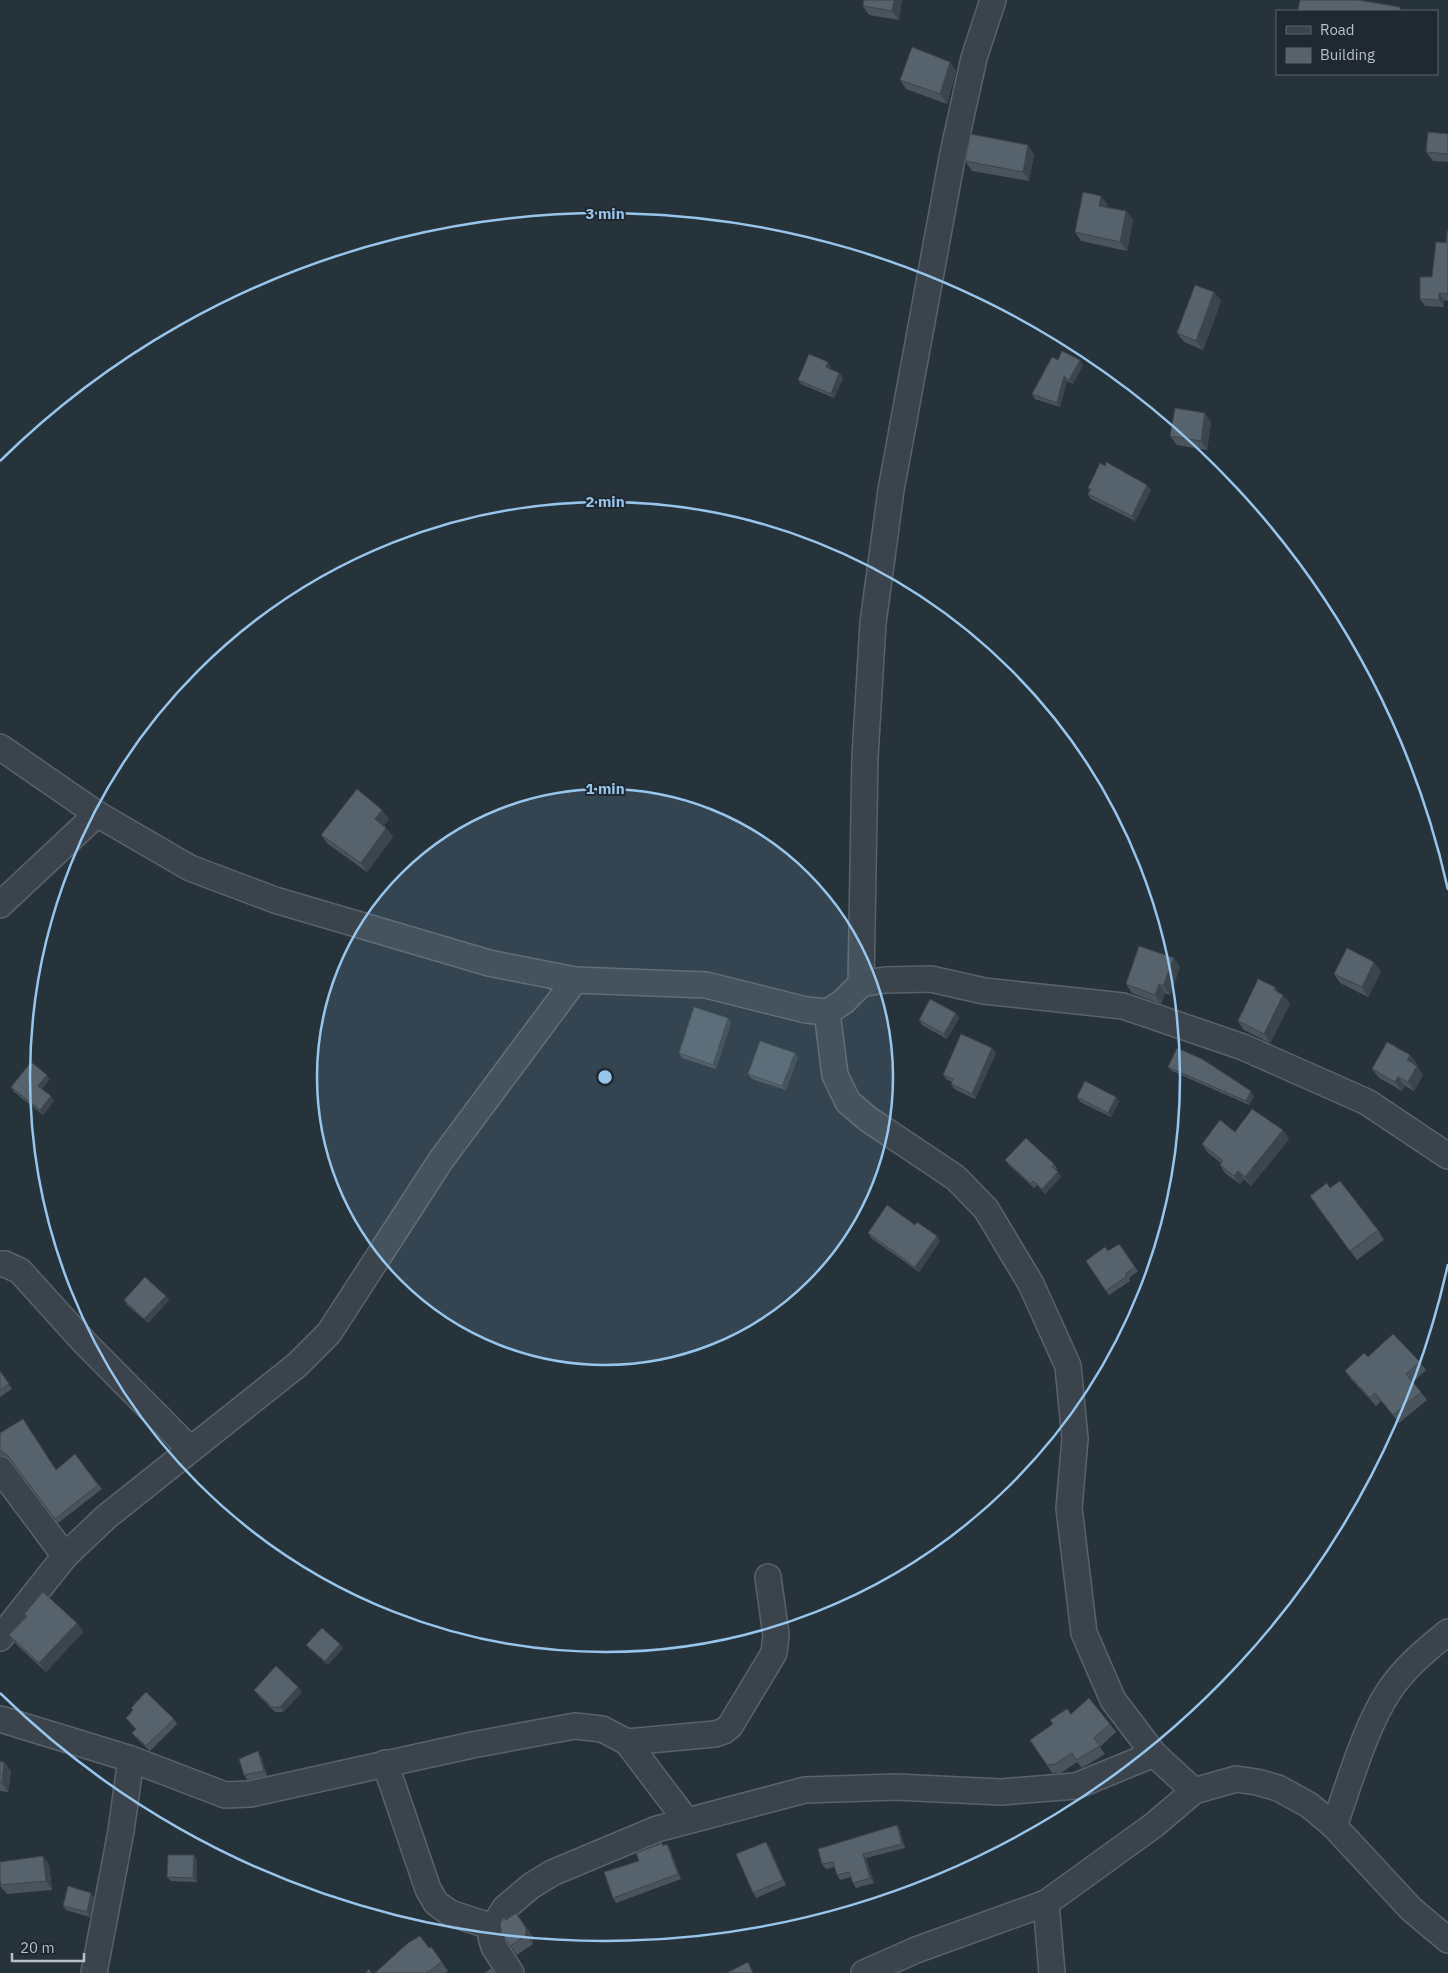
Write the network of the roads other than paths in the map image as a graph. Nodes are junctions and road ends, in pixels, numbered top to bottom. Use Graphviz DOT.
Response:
graph roads {
  1 [pos="994,0"];
  2 [pos="0,747"];
  3 [pos="97,814"];
  4 [pos="0,905"];
  5 [pos="575,980"];
  6 [pos="861,984"];
  7 [pos="827,1012"];
  8 [pos="1448,1156"];
  9 [pos="0,1264"];
  10 [pos="190,1449"];
  11 [pos="0,1469"];
  12 [pos="65,1556"];
  13 [pos="768,1577"];
  14 [pos="1448,1632"];
  15 [pos="0,1638"];
  16 [pos="0,1718"];
  17 [pos="627,1742"];
  18 [pos="1154,1754"];
  19 [pos="131,1759"];
  20 [pos="385,1764"];
  21 [pos="1194,1791"];
  22 [pos="686,1820"];
  23 [pos="1334,1826"];
  24 [pos="1046,1903"];
  25 [pos="493,1927"];
  26 [pos="1448,1940"];
  27 [pos="94,1973"];
  28 [pos="511,1973"];
  29 [pos="864,1973"];
  30 [pos="1052,1973"];
  1 -- 6 [label="street"];
  2 -- 3 [label="street"];
  3 -- 4 [label="street"];
  3 -- 5 [label="street"];
  5 -- 7 [label="street"];
  5 -- 10 [label="street"];
  6 -- 7 [label="street"];
  6 -- 8 [label="street"];
  7 -- 18 [label="street"];
  9 -- 10 [label="street"];
  10 -- 12 [label="street"];
  11 -- 12 [label="street"];
  12 -- 15 [label="street"];
  13 -- 17 [label="street"];
  14 -- 23 [label="street"];
  16 -- 19 [label="street"];
  17 -- 20 [label="street"];
  17 -- 22 [label="street"];
  18 -- 21 [label="street"];
  18 -- 22 [label="street"];
  19 -- 20 [label="street"];
  19 -- 27 [label="street"];
  20 -- 25 [label="street"];
  21 -- 23 [label="street"];
  21 -- 24 [label="street"];
  22 -- 25 [label="street"];
  23 -- 26 [label="street"];
  24 -- 29 [label="street"];
  24 -- 30 [label="street"];
  25 -- 28 [label="street"];
}
